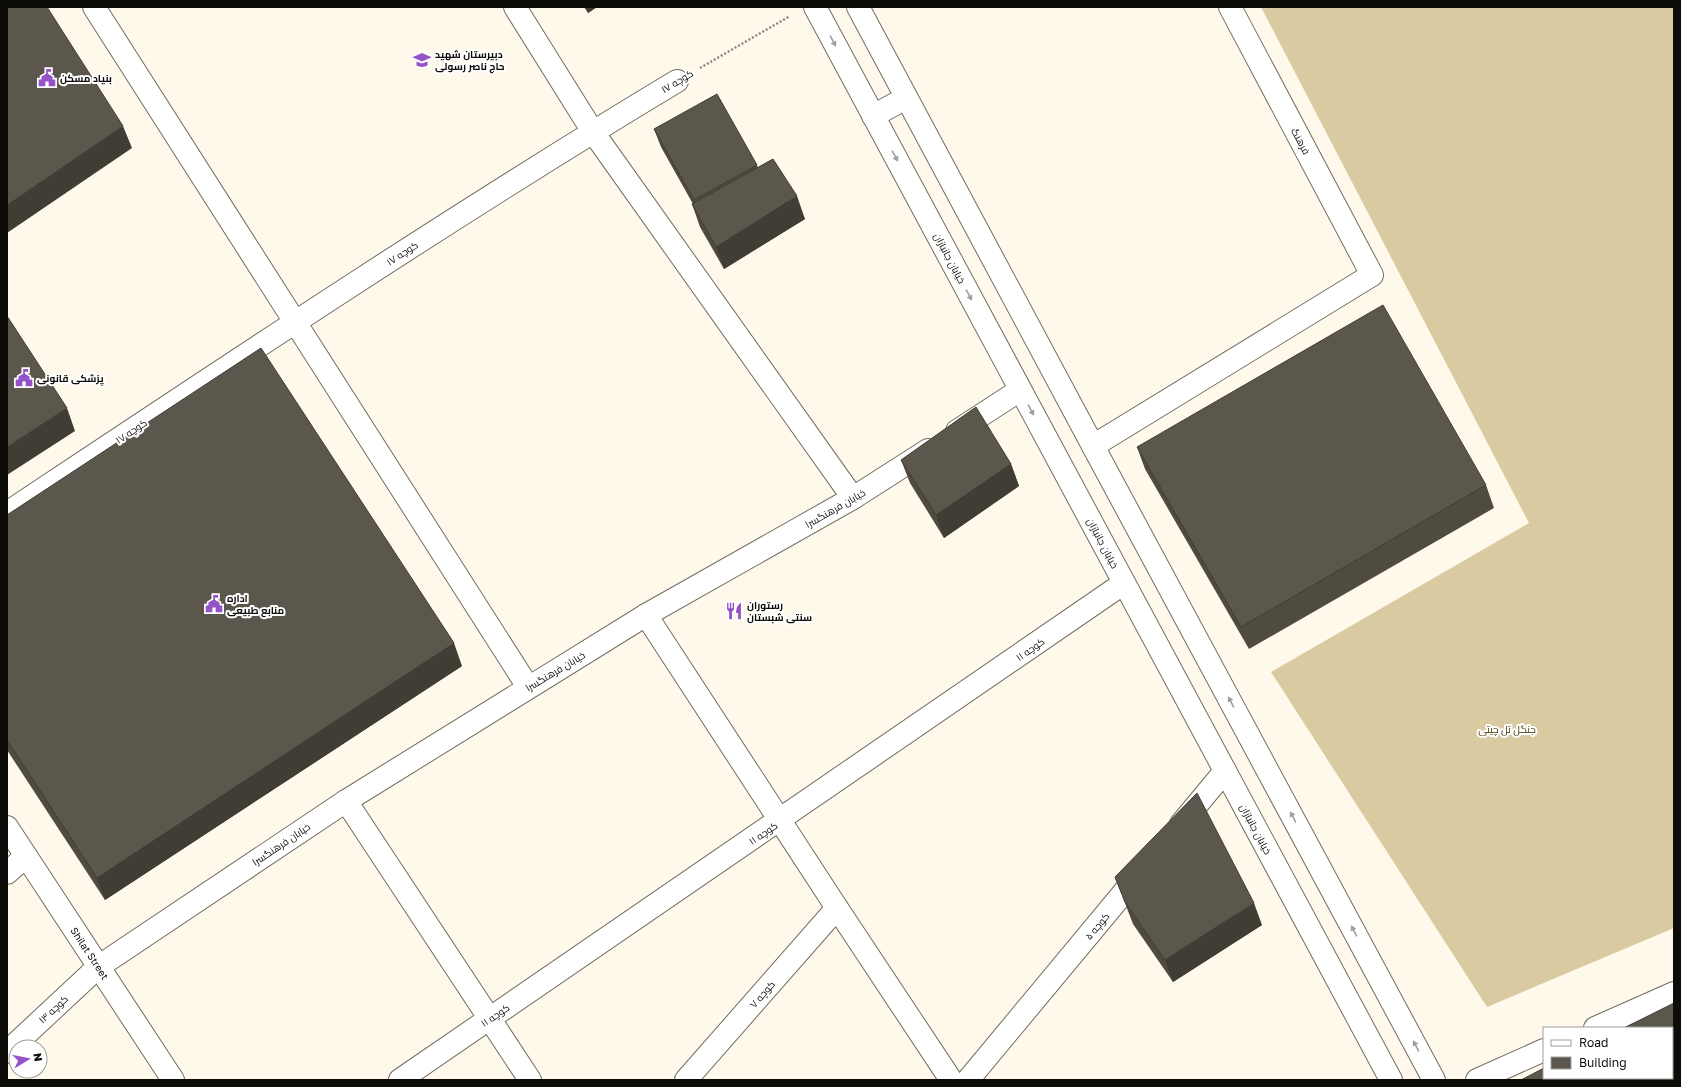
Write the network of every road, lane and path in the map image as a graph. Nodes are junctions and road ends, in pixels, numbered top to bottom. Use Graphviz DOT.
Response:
graph roads {
  1 [pos="94,7"];
  2 [pos="515,7"];
  3 [pos="815,7"];
  4 [pos="858,7"];
  5 [pos="1230,7"];
  6 [pos="792,15"];
  7 [pos="677,81"];
  8 [pos="906,98"];
  9 [pos="873,116"];
  10 [pos="593,132"];
  11 [pos="295,322"];
  12 [pos="1020,390"];
  13 [pos="1093,446"];
  14 [pos="853,498"];
  15 [pos="7,513"];
  16 [pos="1124,583"];
  17 [pos="646,615"];
  18 [pos="528,687"];
  19 [pos="1226,771"];
  20 [pos="346,801"];
  21 [pos="781,820"];
  22 [pos="7,827"];
  23 [pos="1170,838"];
  24 [pos="26,856"];
  25 [pos="1155,856"];
  26 [pos="7,873"];
  27 [pos="837,908"];
  28 [pos="98,967"];
  29 [pos="1674,993"];
  30 [pos="490,1019"];
  31 [pos="1597,1027"];
  32 [pos="1543,1050"];
  33 [pos="7,1052"];
  34 [pos="172,1080"];
  35 [pos="400,1080"];
  36 [pos="530,1080"];
  37 [pos="686,1080"];
  38 [pos="952,1080"];
  39 [pos="968,1080"];
  40 [pos="1391,1080"];
  41 [pos="1434,1080"];
  42 [pos="1476,1080"];
  1 -- 11 [label="street"];
  2 -- 10 [label="street"];
  3 -- 9 [label="street, خیابان جانبازان, one-way"];
  4 -- 8 [label="street"];
  5 -- 13 [label="street, فرهنگ"];
  6 -- 7 [label="path, کوچه ۱۷"];
  7 -- 10 [label="street, کوچه ۱۷"];
  8 -- 9 [label="street"];
  8 -- 13 [label="street"];
  9 -- 12 [label="street, خیابان جانبازان, one-way"];
  10 -- 11 [label="street, کوچه ۱۷"];
  10 -- 14 [label="street"];
  11 -- 15 [label="street, کوچه ۱۷"];
  11 -- 18 [label="street"];
  12 -- 14 [label="street, خیابان فرهنگسرا"];
  12 -- 16 [label="street, خیابان جانبازان, one-way"];
  41 -- 13 [label="street, one-way"];
  14 -- 17 [label="street, خیابان فرهنگسرا"];
  16 -- 19 [label="street, خیابان جانبازان"];
  16 -- 21 [label="street, کوچه ۱۱"];
  17 -- 18 [label="street, خیابان فرهنگسرا"];
  17 -- 21 [label="street"];
  18 -- 20 [label="street, خیابان فرهنگسرا"];
  19 -- 23 [label="street"];
  19 -- 40 [label="street, خیابان جانبازان"];
  20 -- 28 [label="street, خیابان فرهنگسرا"];
  20 -- 30 [label="street"];
  21 -- 27 [label="street"];
  21 -- 30 [label="street, کوچه ۱۱"];
  22 -- 24 [label="street, Shilat Street"];
  24 -- 26 [label="street"];
  24 -- 28 [label="street, Shilat Street"];
  25 -- 39 [label="street, کوچه ۵"];
  27 -- 37 [label="street, کوچه ۷"];
  27 -- 38 [label="street"];
  28 -- 33 [label="street, کوچه ۱۳"];
  28 -- 34 [label="street, Shilat Street"];
  29 -- 31 [label="street"];
  30 -- 35 [label="street, کوچه ۱۱"];
  30 -- 36 [label="street"];
  32 -- 42 [label="street"];
}
